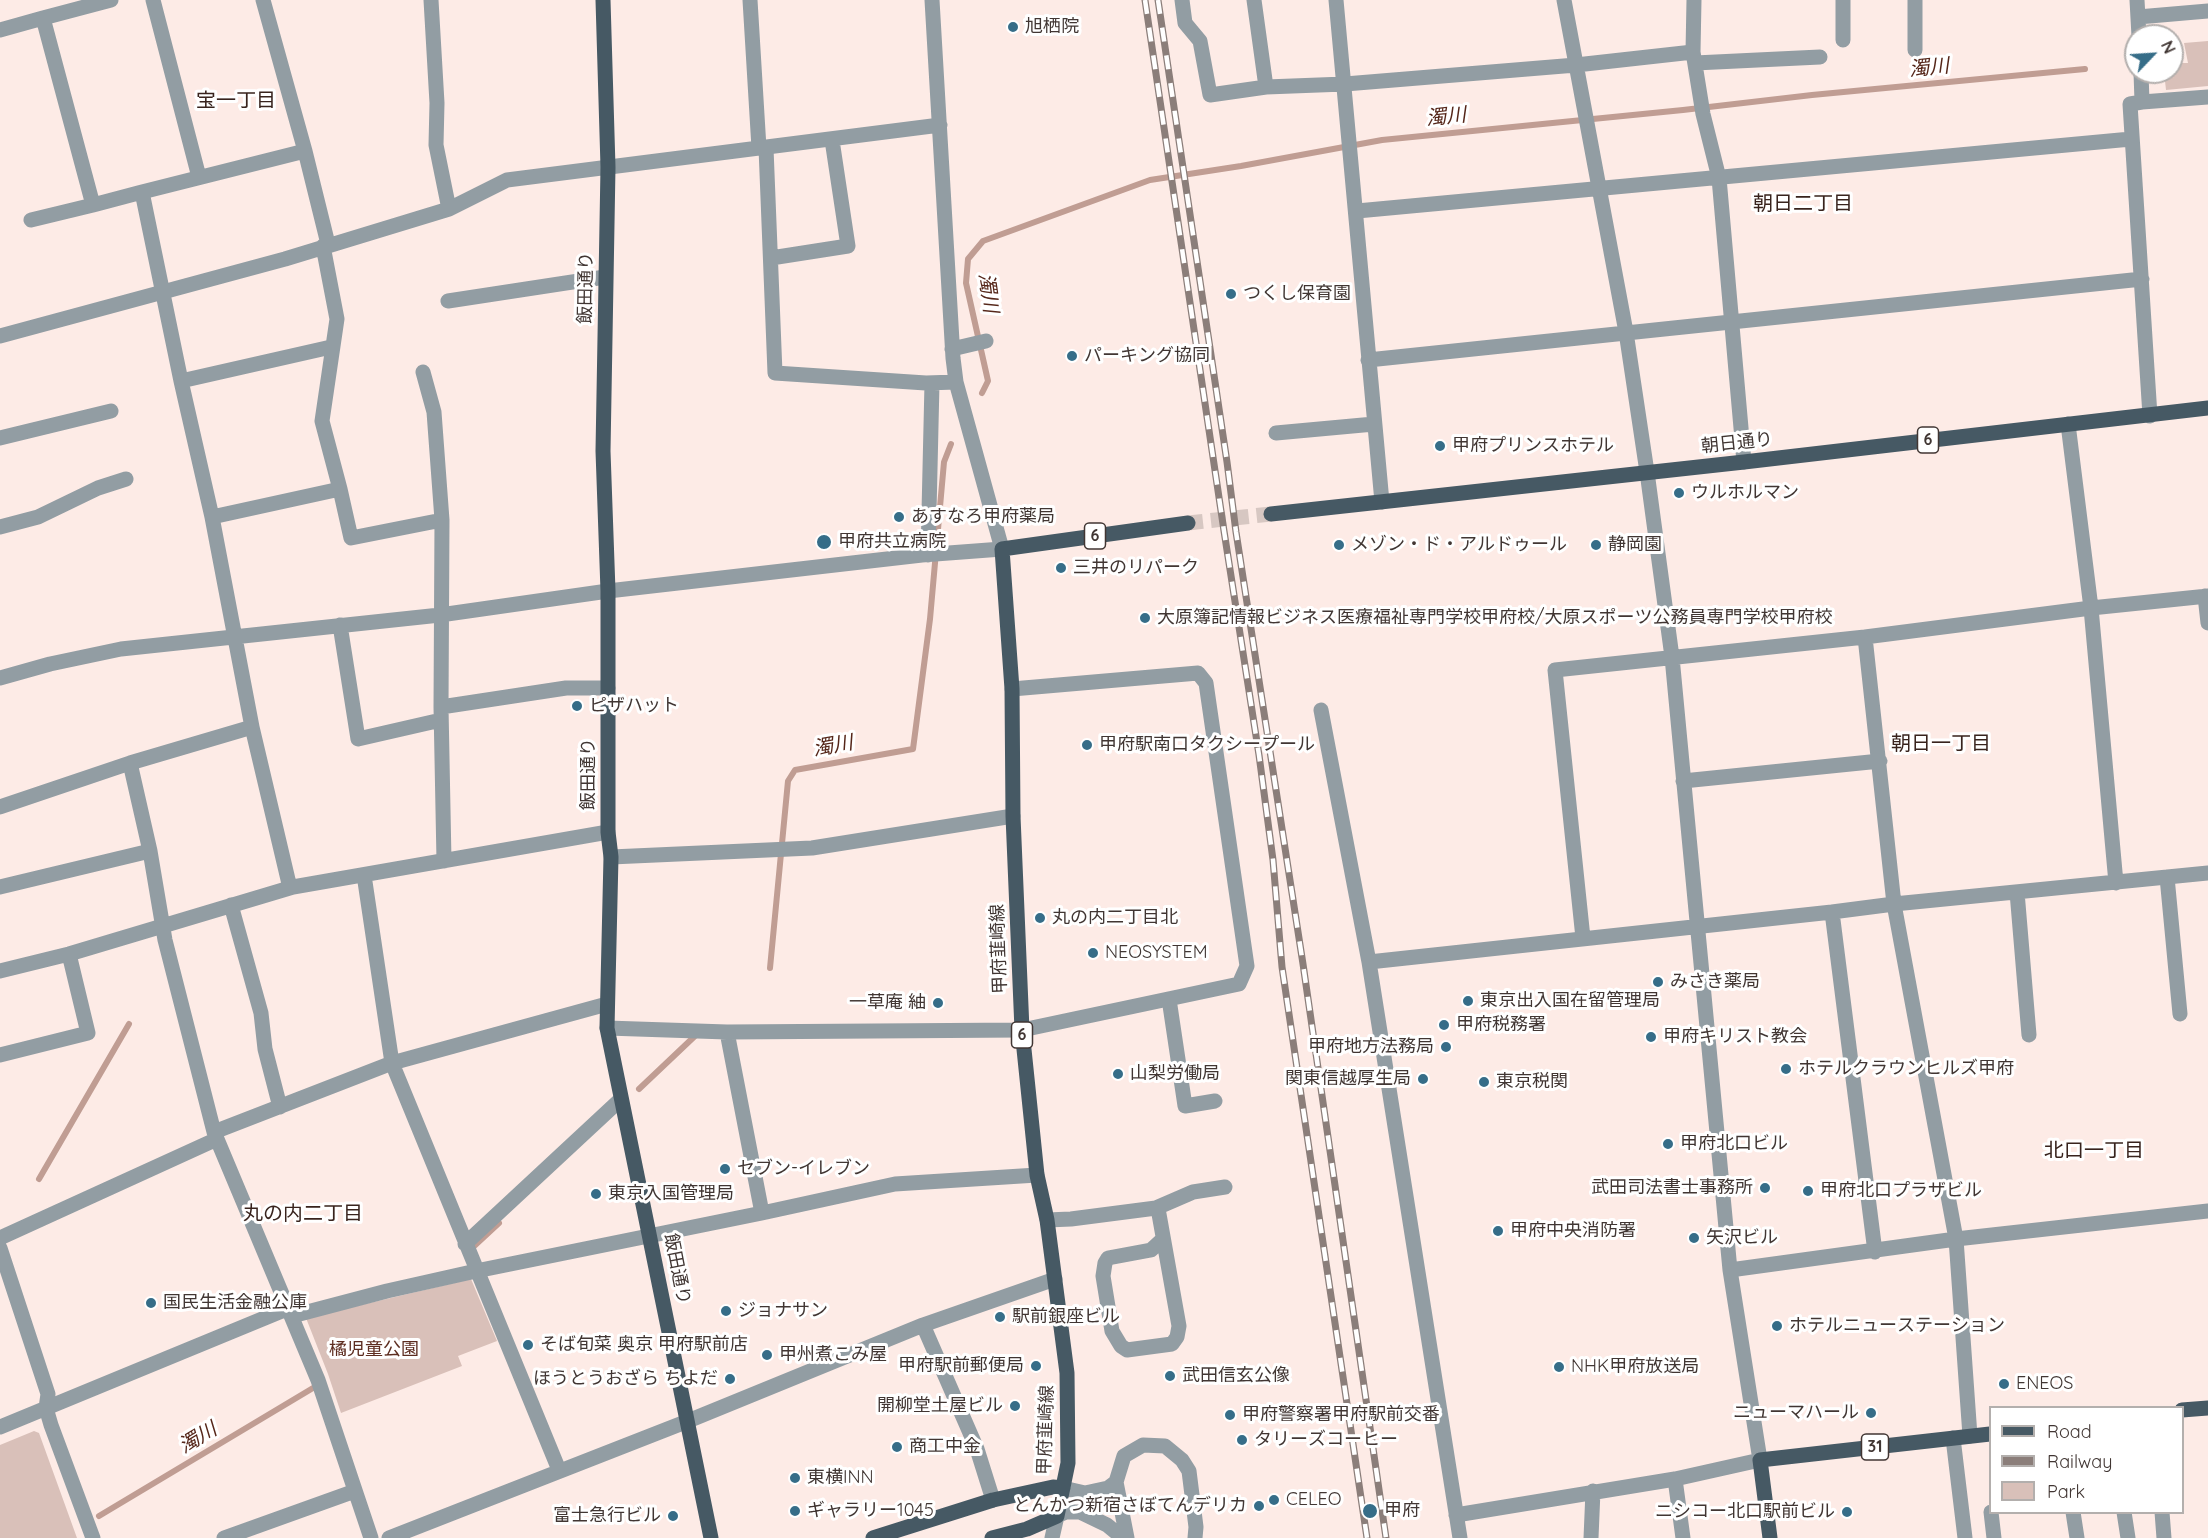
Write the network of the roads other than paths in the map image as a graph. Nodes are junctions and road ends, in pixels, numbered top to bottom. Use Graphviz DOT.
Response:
graph roads {
  1 [pos="111,0"];
  2 [pos="153,0"];
  3 [pos="263,0"];
  4 [pos="431,0"];
  5 [pos="603,0"];
  6 [pos="750,0"];
  7 [pos="932,0"];
  8 [pos="1182,0"];
  9 [pos="1254,0"];
  10 [pos="1336,0"];
  11 [pos="1564,0"];
  12 [pos="1694,0"];
  13 [pos="1843,0"];
  14 [pos="1915,0"];
  15 [pos="2137,0"];
  16 [pos="2208,11"];
  17 [pos="2138,17"];
  18 [pos="43,18"];
  19 [pos="2138,24"];
  20 [pos="0,30"];
  21 [pos="1843,40"];
  22 [pos="1915,50"];
  23 [pos="1694,57"];
  24 [pos="1820,57"];
  25 [pos="1576,65"];
  26 [pos="1345,84"];
  27 [pos="2141,84"];
  28 [pos="1266,87"];
  29 [pos="2208,97"];
  30 [pos="2142,102"];
  31 [pos="940,125"];
  32 [pos="2131,139"];
  33 [pos="832,140"];
  34 [pos="762,148"];
  35 [pos="305,151"];
  36 [pos="608,167"];
  37 [pos="199,177"];
  38 [pos="1719,178"];
  39 [pos="1599,189"];
  40 [pos="142,192"];
  41 [pos="93,205"];
  42 [pos="449,209"];
  43 [pos="1357,212"];
  44 [pos="31,220"];
  45 [pos="325,245"];
  46 [pos="771,258"];
  47 [pos="605,277"];
  48 [pos="2142,279"];
  49 [pos="162,292"];
  50 [pos="448,301"];
  51 [pos="1733,322"];
  52 [pos="1626,332"];
  53 [pos="0,336"];
  54 [pos="979,343"];
  55 [pos="331,347"];
  56 [pos="952,349"];
  57 [pos="1368,360"];
  58 [pos="423,372"];
  59 [pos="181,381"];
  60 [pos="956,382"];
  61 [pos="932,383"];
  62 [pos="2208,408"];
  63 [pos="111,411"];
  64 [pos="2150,416"];
  65 [pos="1374,424"];
  66 [pos="2068,424"];
  67 [pos="1276,433"];
  68 [pos="0,438"];
  69 [pos="1744,462"];
  70 [pos="1647,472"];
  71 [pos="126,479"];
  72 [pos="340,489"];
  73 [pos="1382,502"];
  74 [pos="1271,514"];
  75 [pos="212,517"];
  76 [pos="442,520"];
  77 [pos="1188,523"];
  78 [pos="0,527"];
  79 [pos="1002,549"];
  80 [pos="928,555"];
  81 [pos="608,591"];
  82 [pos="2206,596"];
  83 [pos="2091,608"];
  84 [pos="440,615"];
  85 [pos="2208,623"];
  86 [pos="340,625"];
  87 [pos="235,637"];
  88 [pos="1866,637"];
  89 [pos="1672,657"];
  90 [pos="0,678"];
  91 [pos="608,687"];
  92 [pos="1012,689"];
  93 [pos="1321,710"];
  94 [pos="441,714"];
  95 [pos="252,727"];
  96 [pos="1880,760"];
  97 [pos="130,763"];
  98 [pos="1683,781"];
  99 [pos="0,807"];
  100 [pos="1013,816"];
  101 [pos="608,832"];
  102 [pos="150,851"];
  103 [pos="611,857"];
  104 [pos="444,861"];
  105 [pos="2208,873"];
  106 [pos="364,875"];
  107 [pos="2167,877"];
  108 [pos="2116,883"];
  109 [pos="0,887"];
  110 [pos="290,888"];
  111 [pos="2017,892"];
  112 [pos="1894,904"];
  113 [pos="231,905"];
  114 [pos="1832,912"];
  115 [pos="162,925"];
  116 [pos="1698,927"];
  117 [pos="1583,938"];
  118 [pos="69,954"];
  119 [pos="1369,962"];
  120 [pos="0,971"];
  121 [pos="1169,999"];
  122 [pos="607,1004"];
  123 [pos="2180,1014"];
  124 [pos="607,1028"];
  125 [pos="1022,1030"];
  126 [pos="727,1032"];
  127 [pos="2029,1035"];
  128 [pos="0,1055"];
  129 [pos="392,1063"];
  130 [pos="621,1099"];
  131 [pos="1215,1101"];
  132 [pos="280,1107"];
  133 [pos="215,1136"];
  134 [pos="1037,1175"];
  135 [pos="1225,1187"];
  136 [pos="1156,1208"];
  137 [pos="2208,1211"];
  138 [pos="762,1213"];
  139 [pos="1047,1220"];
  140 [pos="650,1234"];
  141 [pos="0,1238"];
  142 [pos="1163,1239"];
  143 [pos="1956,1239"];
  144 [pos="465,1244"];
  145 [pos="0,1248"];
  146 [pos="1151,1250"];
  147 [pos="1875,1252"];
  148 [pos="1166,1260"];
  149 [pos="1730,1270"];
  150 [pos="476,1271"];
  151 [pos="1055,1279"];
  152 [pos="290,1312"];
  153 [pos="923,1325"];
  154 [pos="46,1408"];
  155 [pos="2208,1408"];
  156 [pos="2184,1410"];
  157 [pos="688,1421"];
  158 [pos="0,1427"];
  159 [pos="1989,1434"];
  160 [pos="1970,1436"];
  161 [pos="1953,1438"];
  162 [pos="1760,1460"];
  163 [pos="559,1470"];
  164 [pos="1675,1479"];
  165 [pos="1116,1482"];
  166 [pos="1063,1488"];
  167 [pos="355,1491"];
  168 [pos="1593,1491"];
  169 [pos="993,1500"];
  170 [pos="1991,1514"];
  171 [pos="2073,1514"];
  172 [pos="2124,1514"];
  173 [pos="2162,1514"];
  174 [pos="1456,1515"];
  175 [pos="1057,1516"];
  176 [pos="93,1538"];
  177 [pos="224,1538"];
  178 [pos="370,1538"];
  179 [pos="389,1538"];
  180 [pos="711,1538"];
  181 [pos="873,1538"];
  182 [pos="992,1538"];
  183 [pos="1052,1538"];
  184 [pos="1125,1538"];
  185 [pos="1195,1538"];
  186 [pos="1460,1538"];
  187 [pos="1591,1538"];
  188 [pos="1683,1538"];
  189 [pos="1770,1538"];
  190 [pos="1965,1538"];
  191 [pos="1994,1538"];
  192 [pos="2074,1538"];
  193 [pos="2128,1538"];
  194 [pos="2164,1538"];
  1 -- 18 [label="street"];
  2 -- 37 [label="street"];
  3 -- 35 [label="street"];
  4 -- 42 [label="street"];
  5 -- 36 [label="main road, 飯田通り"];
  6 -- 34 [label="street"];
  7 -- 31 [label="street"];
  8 -- 28 [label="street"];
  9 -- 28 [label="street"];
  10 -- 26 [label="street"];
  11 -- 25 [label="street"];
  12 -- 23 [label="street"];
  13 -- 21 [label="street"];
  14 -- 22 [label="street"];
  15 -- 17 [label="street"];
  16 -- 17 [label="street"];
  17 -- 19 [label="street"];
  18 -- 20 [label="street"];
  18 -- 41 [label="street"];
  23 -- 24 [label="street"];
  23 -- 25 [label="street"];
  23 -- 38 [label="street"];
  25 -- 26 [label="street"];
  25 -- 39 [label="street"];
  26 -- 28 [label="street"];
  26 -- 43 [label="street"];
  27 -- 30 [label="street"];
  29 -- 30 [label="street"];
  30 -- 32 [label="street"];
  31 -- 33 [label="street"];
  31 -- 56 [label="street"];
  32 -- 38 [label="street"];
  32 -- 48 [label="street"];
  33 -- 34 [label="street"];
  33 -- 46 [label="street"];
  34 -- 36 [label="street"];
  34 -- 46 [label="street"];
  35 -- 37 [label="street"];
  35 -- 45 [label="street"];
  36 -- 42 [label="street"];
  36 -- 47 [label="main road, 飯田通り"];
  37 -- 40 [label="street"];
  38 -- 39 [label="street"];
  38 -- 51 [label="street"];
  39 -- 43 [label="street"];
  39 -- 52 [label="street"];
  40 -- 41 [label="street"];
  40 -- 49 [label="street"];
  41 -- 44 [label="street"];
  42 -- 45 [label="street"];
  43 -- 57 [label="street"];
  45 -- 49 [label="street"];
  45 -- 55 [label="street"];
  46 -- 61 [label="street"];
  47 -- 50 [label="street"];
  47 -- 81 [label="main road, 飯田通り"];
  48 -- 51 [label="street"];
  48 -- 64 [label="street"];
  49 -- 53 [label="street"];
  49 -- 59 [label="street"];
  51 -- 52 [label="street"];
  51 -- 69 [label="street"];
  52 -- 57 [label="street"];
  52 -- 70 [label="street"];
  54 -- 56 [label="street"];
  55 -- 59 [label="street"];
  55 -- 72 [label="street"];
  56 -- 60 [label="street"];
  57 -- 65 [label="street"];
  58 -- 76 [label="street"];
  59 -- 75 [label="street"];
  60 -- 61 [label="street"];
  60 -- 79 [label="street"];
  61 -- 80 [label="street"];
  62 -- 64 [label="main road, 朝日通り / 6"];
  63 -- 68 [label="street"];
  64 -- 66 [label="main road, 朝日通り / 6"];
  65 -- 67 [label="street"];
  65 -- 73 [label="street"];
  66 -- 69 [label="main road, 朝日通り / 6"];
  66 -- 83 [label="street"];
  69 -- 70 [label="main road, 朝日通り / 6"];
  70 -- 73 [label="main road, 朝日通り / 6"];
  70 -- 89 [label="street"];
  71 -- 78 [label="street"];
  72 -- 75 [label="street"];
  72 -- 76 [label="street"];
  73 -- 74 [label="main road, 朝日通り / 6"];
  75 -- 87 [label="street"];
  76 -- 84 [label="street"];
  77 -- 79 [label="main road, 6"];
  79 -- 80 [label="street"];
  79 -- 92 [label="main road, 甲府韮崎線 / 6"];
  80 -- 81 [label="street"];
  81 -- 84 [label="street"];
  81 -- 91 [label="main road, 飯田通り"];
  82 -- 83 [label="street"];
  82 -- 85 [label="street"];
  83 -- 88 [label="street"];
  83 -- 108 [label="street"];
  84 -- 86 [label="street"];
  84 -- 94 [label="street"];
  86 -- 87 [label="street"];
  86 -- 94 [label="street"];
  87 -- 90 [label="street"];
  87 -- 95 [label="street"];
  88 -- 89 [label="street"];
  88 -- 96 [label="street"];
  89 -- 98 [label="street"];
  89 -- 117 [label="street"];
  91 -- 94 [label="street"];
  91 -- 101 [label="main road, 飯田通り"];
  92 -- 100 [label="main road, 甲府韮崎線 / 6"];
  92 -- 121 [label="street"];
  93 -- 119 [label="street"];
  94 -- 104 [label="street"];
  95 -- 97 [label="street"];
  95 -- 110 [label="street"];
  96 -- 98 [label="street"];
  96 -- 112 [label="street"];
  97 -- 99 [label="street"];
  97 -- 102 [label="street"];
  98 -- 116 [label="street"];
  100 -- 103 [label="street"];
  100 -- 125 [label="main road, 甲府韮崎線 / 6"];
  101 -- 103 [label="main road, 飯田通り"];
  101 -- 104 [label="street"];
  102 -- 109 [label="street"];
  102 -- 115 [label="street"];
  103 -- 122 [label="main road, 飯田通り"];
  104 -- 106 [label="street"];
  105 -- 107 [label="street"];
  106 -- 110 [label="street"];
  106 -- 129 [label="street"];
  107 -- 108 [label="street"];
  107 -- 123 [label="street"];
  108 -- 111 [label="street"];
  110 -- 113 [label="street"];
  111 -- 112 [label="street"];
  111 -- 127 [label="street"];
  112 -- 114 [label="street"];
  112 -- 143 [label="street"];
  113 -- 115 [label="street"];
  113 -- 132 [label="street"];
  114 -- 116 [label="street"];
  114 -- 147 [label="street"];
  115 -- 118 [label="street"];
  115 -- 133 [label="street"];
  116 -- 117 [label="street"];
  116 -- 149 [label="street"];
  117 -- 119 [label="street"];
  118 -- 120 [label="street"];
  118 -- 128 [label="street"];
  119 -- 174 [label="street"];
  121 -- 125 [label="street"];
  121 -- 131 [label="street"];
  122 -- 124 [label="main road, 飯田通り"];
  122 -- 129 [label="street"];
  124 -- 126 [label="street"];
  124 -- 130 [label="main road, 飯田通り"];
  125 -- 126 [label="street"];
  125 -- 134 [label="main road, 甲府韮崎線 / 6"];
  126 -- 138 [label="street"];
  129 -- 132 [label="street"];
  129 -- 144 [label="street"];
  130 -- 140 [label="main road, 飯田通り"];
  130 -- 144 [label="street"];
  132 -- 133 [label="street"];
  133 -- 141 [label="street"];
  133 -- 152 [label="street"];
  134 -- 138 [label="street"];
  134 -- 139 [label="main road, 甲府韮崎線 / 6"];
  135 -- 136 [label="street"];
  136 -- 139 [label="street"];
  136 -- 142 [label="street"];
  137 -- 143 [label="street"];
  138 -- 140 [label="street"];
  139 -- 151 [label="main road, 甲府韮崎線 / 6"];
  140 -- 150 [label="street"];
  140 -- 157 [label="main road, 飯田通り"];
  142 -- 146 [label="street"];
  142 -- 148 [label="street"];
  143 -- 147 [label="street"];
  143 -- 160 [label="street"];
  144 -- 150 [label="street"];
  145 -- 154 [label="street"];
  146 -- 148 [label="street"];
  146 -- 148 [label="street"];
  147 -- 149 [label="street"];
  149 -- 162 [label="street"];
  150 -- 152 [label="street"];
  150 -- 163 [label="street"];
  151 -- 153 [label="street"];
  151 -- 166 [label="main road, 甲府韮崎線 / 6"];
  152 -- 154 [label="street"];
  152 -- 167 [label="street"];
  153 -- 157 [label="street"];
  153 -- 169 [label="street"];
  154 -- 158 [label="street"];
  154 -- 176 [label="street"];
  155 -- 156 [label="main road"];
  157 -- 163 [label="street"];
  157 -- 180 [label="main road, 飯田通り"];
  159 -- 160 [label="main road, 31"];
  160 -- 161 [label="main road, 31"];
  161 -- 162 [label="main road, 31"];
  161 -- 190 [label="street"];
  162 -- 164 [label="street"];
  162 -- 189 [label="main road"];
  163 -- 179 [label="street"];
  164 -- 168 [label="street"];
  164 -- 188 [label="street"];
  165 -- 166 [label="street"];
  165 -- 184 [label="street"];
  165 -- 185 [label="street"];
  166 -- 169 [label="main road, 甲府韮崎線"];
  166 -- 175 [label="main road, 甲府韮崎線 / 6"];
  167 -- 177 [label="street"];
  167 -- 178 [label="street"];
  168 -- 174 [label="street"];
  168 -- 187 [label="street"];
  169 -- 181 [label="main road, 甲府韮崎線"];
  170 -- 191 [label="street"];
  171 -- 192 [label="street"];
  172 -- 193 [label="street"];
  173 -- 194 [label="street"];
  174 -- 186 [label="street"];
  175 -- 182 [label="main road"];
  175 -- 183 [label="street"];
  175 -- 184 [label="street"];
}
